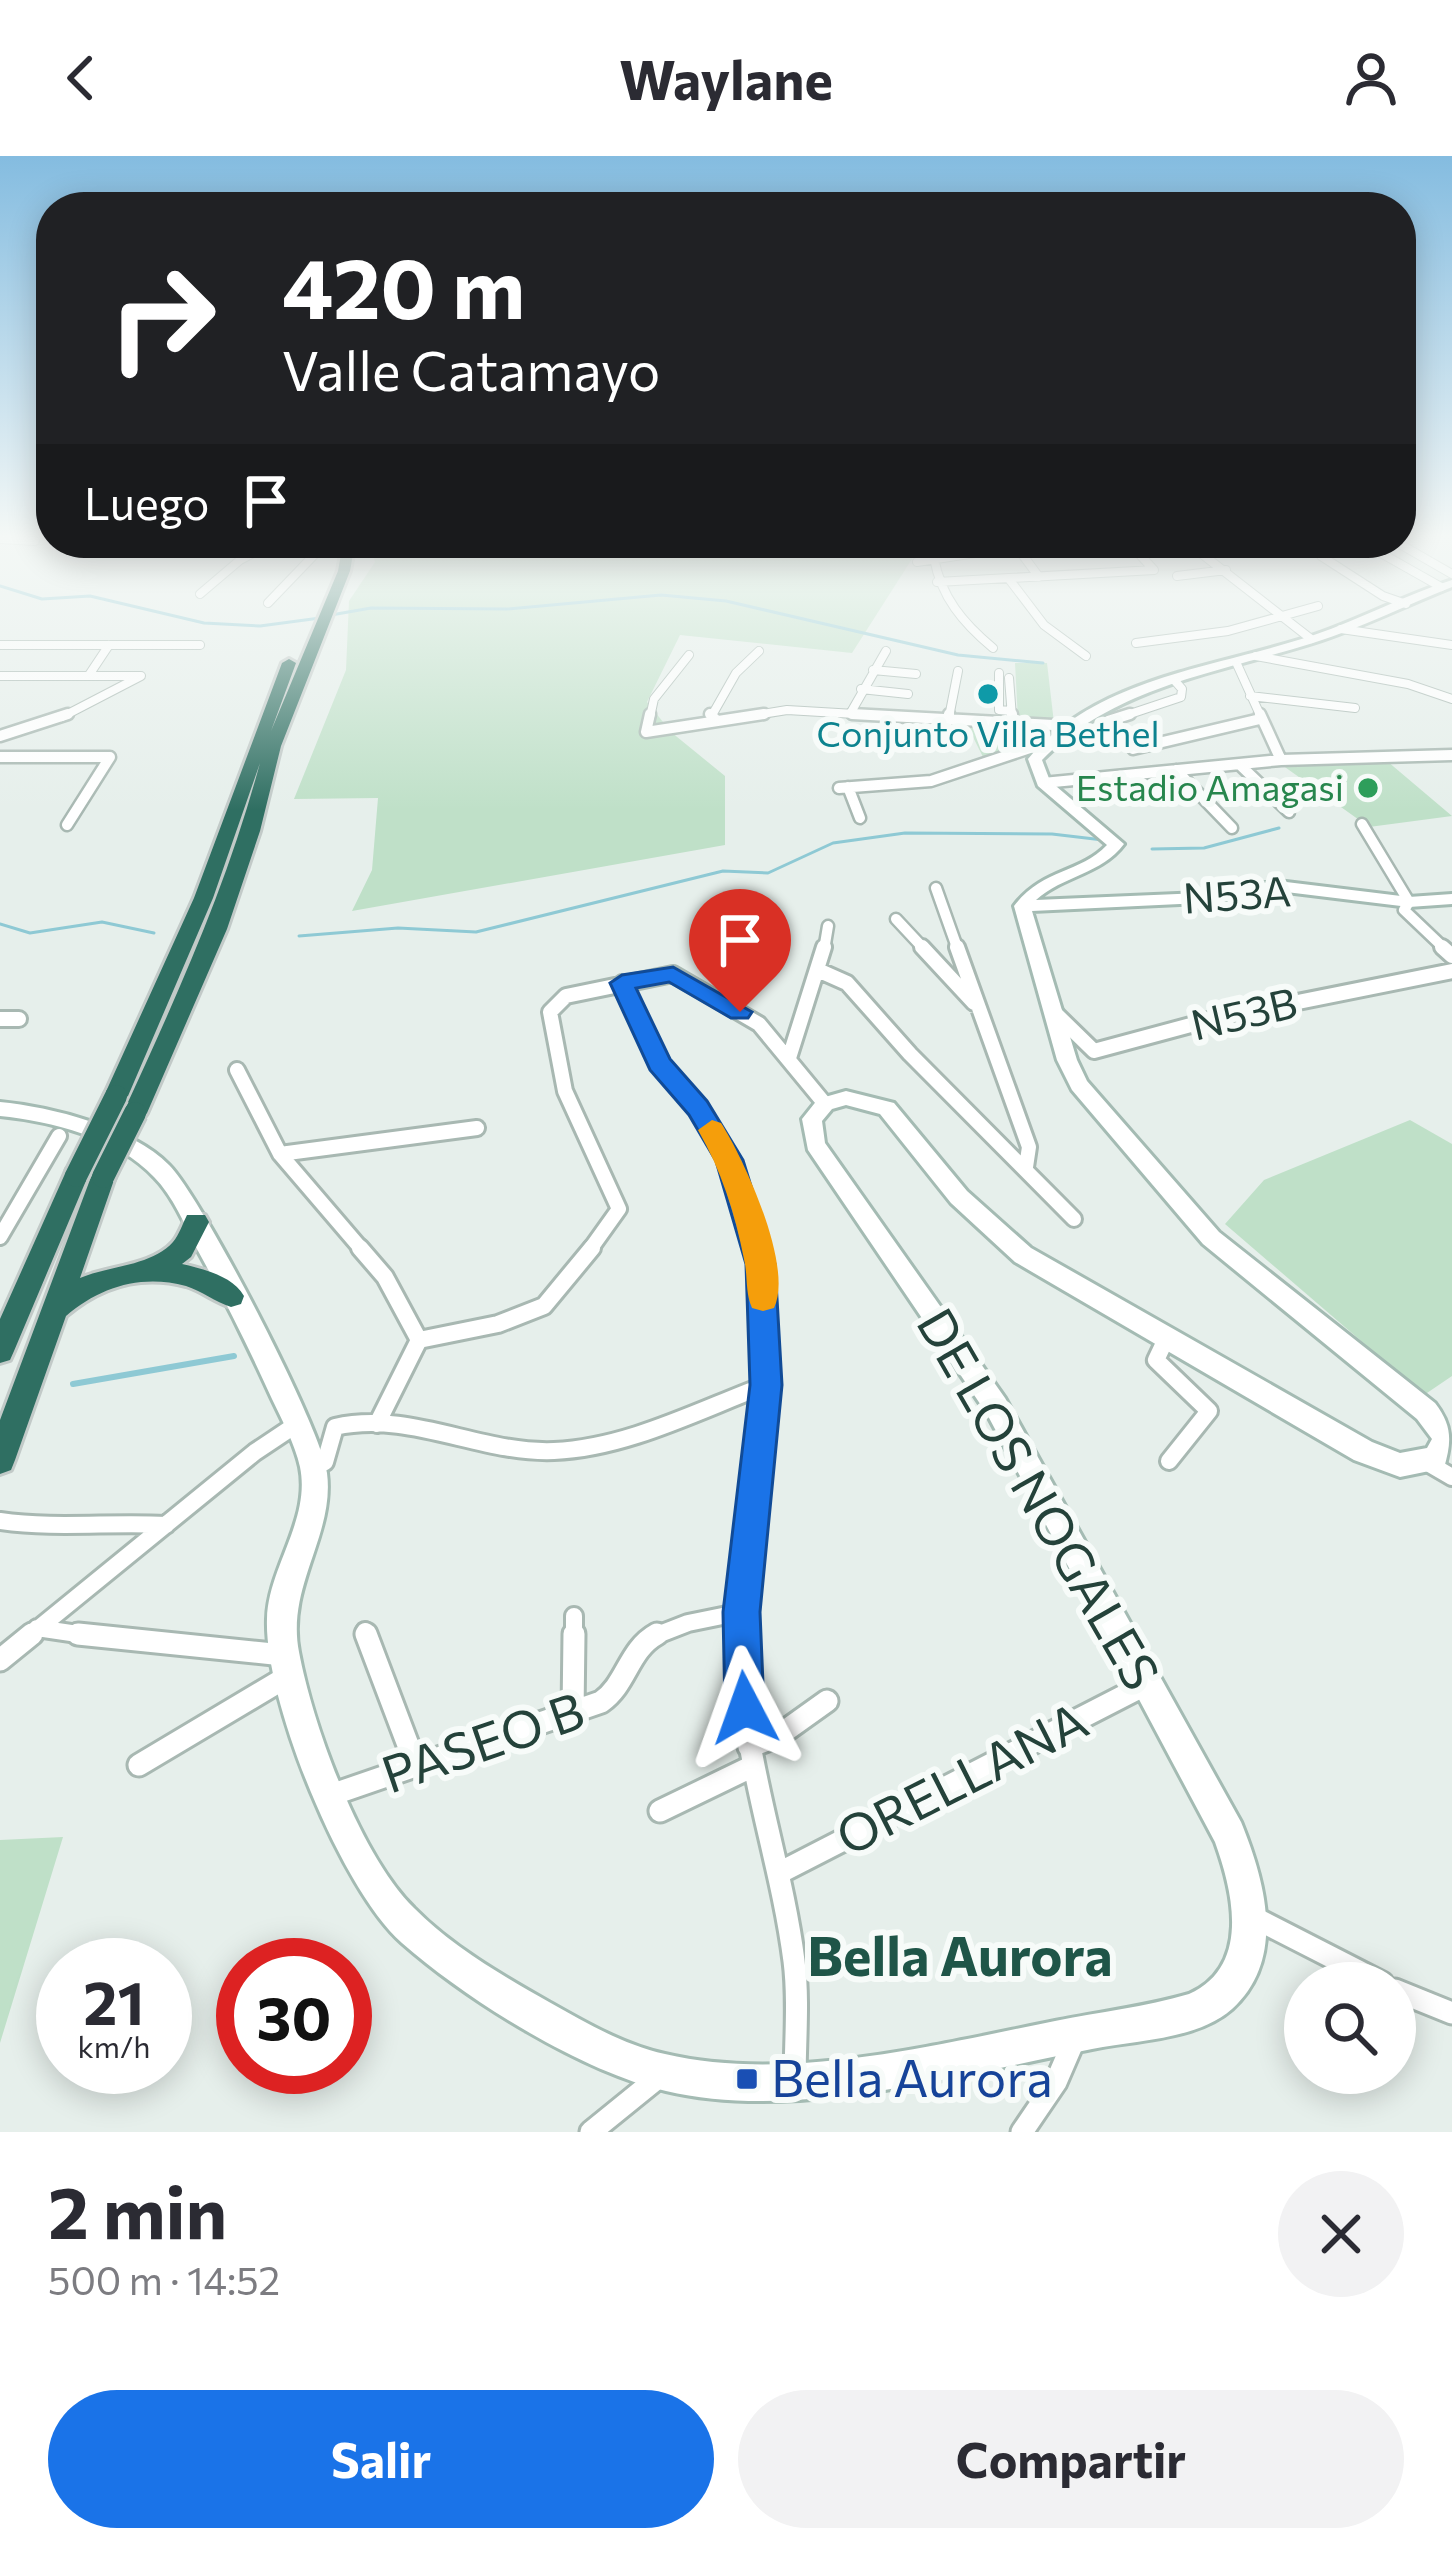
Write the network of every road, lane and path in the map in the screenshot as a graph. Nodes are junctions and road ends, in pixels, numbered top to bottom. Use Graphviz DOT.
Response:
graph roads {
  1 [pos="315,625"];
  2 [pos="969,625"];
  3 [pos="1043,625"];
  4 [pos="1253,625"];
  5 [pos="1293,625"];
  6 [pos="1352,625"];
  7 [pos="1342,629"];
  8 [pos="1311,640"];
  9 [pos="1136,643"];
  10 [pos="0,645"];
  11 [pos="109,645"];
  12 [pos="200,645"];
  13 [pos="1452,645"];
  14 [pos="993,648"];
  15 [pos="886,651"];
  16 [pos="759,652"];
  17 [pos="688,655"];
  18 [pos="1086,656"];
  19 [pos="1256,656"];
  20 [pos="924,659"];
  21 [pos="1236,662"];
  22 [pos="874,670"];
  23 [pos="958,671"];
  24 [pos="916,674"];
  25 [pos="89,675"];
  26 [pos="1004,675"];
  27 [pos="0,676"];
  28 [pos="1175,681"];
  29 [pos="861,689"];
  30 [pos="1250,696"];
  31 [pos="1452,699"];
  32 [pos="1355,708"];
  33 [pos="850,714"];
  34 [pos="715,719"];
  35 [pos="1260,719"];
  36 [pos="948,721"];
  37 [pos="1108,721"];
  38 [pos="1013,724"];
  39 [pos="1072,726"];
  40 [pos="0,736"];
  41 [pos="1048,742"];
  42 [pos="1132,749"];
  43 [pos="1452,755"];
  44 [pos="0,757"];
  45 [pos="1281,760"];
  46 [pos="1239,764"];
  47 [pos="1177,770"];
  48 [pos="1043,783"];
  49 [pos="1288,812"];
  50 [pos="860,818"];
  51 [pos="1362,824"];
  52 [pos="68,825"];
  53 [pos="1232,828"];
  54 [pos="936,888"];
  55 [pos="1452,898"];
  56 [pos="1408,902"];
  57 [pos="1022,906"];
  58 [pos="896,919"];
  59 [pos="828,926"];
  60 [pos="1452,956"];
  61 [pos="1452,970"];
  62 [pos="820,971"];
  63 [pos="622,983"];
  64 [pos="979,1007"];
  65 [pos="1054,1012"];
  66 [pos="0,1019"];
  67 [pos="20,1019"];
  68 [pos="790,1058"];
  69 [pos="237,1070"];
  70 [pos="825,1104"];
  71 [pos="0,1108"];
  72 [pos="477,1128"];
  73 [pos="59,1136"];
  74 [pos="280,1154"];
  75 [pos="1026,1167"];
  76 [pos="90,1176"];
  77 [pos="1073,1219"];
  78 [pos="196,1222"];
  79 [pos="82,1229"];
  80 [pos="0,1237"];
  81 [pos="137,1272"];
  82 [pos="231,1296"];
  83 [pos="50,1313"];
  84 [pos="1166,1339"];
  85 [pos="418,1340"];
  86 [pos="0,1351"];
  87 [pos="766,1385"];
  88 [pos="297,1424"];
  89 [pos="377,1424"];
  90 [pos="1449,1438"];
  91 [pos="0,1460"];
  92 [pos="1169,1461"];
  93 [pos="314,1468"];
  94 [pos="1440,1470"];
  95 [pos="0,1521"];
  96 [pos="166,1525"];
  97 [pos="742,1612"];
  98 [pos="574,1616"];
  99 [pos="37,1628"];
  100 [pos="365,1630"];
  101 [pos="0,1660"];
  102 [pos="286,1665"];
  103 [pos="1145,1685"];
  104 [pos="827,1701"];
  105 [pos="573,1713"];
  106 [pos="751,1756"];
  107 [pos="139,1765"];
  108 [pos="416,1766"];
  109 [pos="331,1796"];
  110 [pos="660,1811"];
  111 [pos="779,1873"];
  112 [pos="1250,1916"];
  113 [pos="1341,1962"];
  114 [pos="1416,1998"];
  115 [pos="1452,2013"];
  116 [pos="1077,2034"];
  117 [pos="664,2073"];
  118 [pos="795,2081"];
  119 [pos="592,2132"];
  120 [pos="1022,2132"];
  1 -- 76 [label="highway, bridge"];
  2 -- 14 [label="street"];
  3 -- 18 [label="street"];
  4 -- 9 [label="street"];
  5 -- 8 [label="street"];
  6 -- 7 [label="street"];
  7 -- 8 [label="street"];
  7 -- 13 [label="street"];
  8 -- 19 [label="street"];
  10 -- 11 [label="street"];
  11 -- 12 [label="street"];
  11 -- 25 [label="street"];
  15 -- 22 [label="street"];
  16 -- 34 [label="street"];
  17 -- 34 [label="street"];
  19 -- 21 [label="street"];
  19 -- 31 [label="street"];
  20 -- 24 [label="street"];
  21 -- 28 [label="street"];
  21 -- 30 [label="street"];
  22 -- 24 [label="street"];
  22 -- 29 [label="street"];
  23 -- 36 [label="street"];
  24 -- 29 [label="street"];
  25 -- 27 [label="street"];
  25 -- 40 [label="street"];
  26 -- 38 [label="street"];
  28 -- 37 [label="street"];
  28 -- 39 [label="street"];
  29 -- 33 [label="street"];
  30 -- 32 [label="street"];
  30 -- 35 [label="street"];
  33 -- 34 [label="street"];
  33 -- 36 [label="street"];
  35 -- 42 [label="street"];
  35 -- 45 [label="street"];
  36 -- 38 [label="street"];
  38 -- 39 [label="street"];
  39 -- 41 [label="street"];
  41 -- 48 [label="street"];
  41 -- 50 [label="street"];
  43 -- 45 [label="street"];
  44 -- 52 [label="street"];
  45 -- 46 [label="street"];
  46 -- 47 [label="street"];
  46 -- 49 [label="street"];
  47 -- 48 [label="street"];
  47 -- 53 [label="street"];
  48 -- 57 [label="street"];
  51 -- 56 [label="street"];
  54 -- 64 [label="street"];
  55 -- 56 [label="street, N53A"];
  56 -- 57 [label="street, N53A"];
  56 -- 60 [label="street"];
  57 -- 65 [label="street"];
  58 -- 64 [label="street"];
  59 -- 62 [label="street"];
  61 -- 65 [label="street, N53B"];
  62 -- 68 [label="street"];
  62 -- 75 [label="street"];
  63 -- 68 [label="street"];
  63 -- 85 [label="street"];
  63 -- 87 [label="street"];
  64 -- 75 [label="street"];
  65 -- 90 [label="street"];
  66 -- 67 [label="street"];
  68 -- 70 [label="street"];
  69 -- 74 [label="street"];
  70 -- 84 [label="street"];
  70 -- 103 [label="street, DE LOS NOGALES"];
  71 -- 78 [label="street, DE LOS NOGALES"];
  72 -- 74 [label="street"];
  73 -- 80 [label="street"];
  74 -- 85 [label="street"];
  75 -- 77 [label="street"];
  76 -- 79 [label="highway"];
  76 -- 86 [label="highway"];
  78 -- 81 [label="highway"];
  78 -- 82 [label="street, DE LOS NOGALES"];
  79 -- 81 [label="highway"];
  79 -- 83 [label="highway"];
  81 -- 82 [label="highway"];
  81 -- 83 [label="highway"];
  82 -- 88 [label="street, DE LOS NOGALES"];
  83 -- 91 [label="highway"];
  84 -- 92 [label="street"];
  84 -- 94 [label="street"];
  85 -- 89 [label="street"];
  87 -- 89 [label="street"];
  87 -- 97 [label="street"];
  88 -- 93 [label="street, DE LOS NOGALES"];
  88 -- 96 [label="street"];
  89 -- 93 [label="street"];
  90 -- 94 [label="street"];
  93 -- 102 [label="street, DE LOS NOGALES"];
  95 -- 96 [label="street"];
  96 -- 99 [label="street"];
  97 -- 105 [label="street, PASEO B"];
  97 -- 106 [label="street"];
  98 -- 105 [label="street"];
  99 -- 101 [label="street"];
  99 -- 102 [label="street"];
  100 -- 108 [label="street"];
  102 -- 107 [label="street"];
  102 -- 109 [label="street, DE LOS NOGALES"];
  103 -- 111 [label="street, ORELLANA"];
  103 -- 112 [label="street, DE LOS NOGALES"];
  104 -- 106 [label="street"];
  105 -- 108 [label="street, PASEO B"];
  106 -- 110 [label="street"];
  106 -- 111 [label="street"];
  108 -- 109 [label="street, PASEO B"];
  109 -- 117 [label="street, DE LOS NOGALES"];
  111 -- 118 [label="street"];
  112 -- 113 [label="street"];
  112 -- 116 [label="street, DE LOS NOGALES"];
  114 -- 115 [label="street"];
  116 -- 118 [label="street, DE LOS NOGALES"];
  116 -- 120 [label="street"];
  117 -- 118 [label="street, DE LOS NOGALES"];
  117 -- 119 [label="street"];
}
